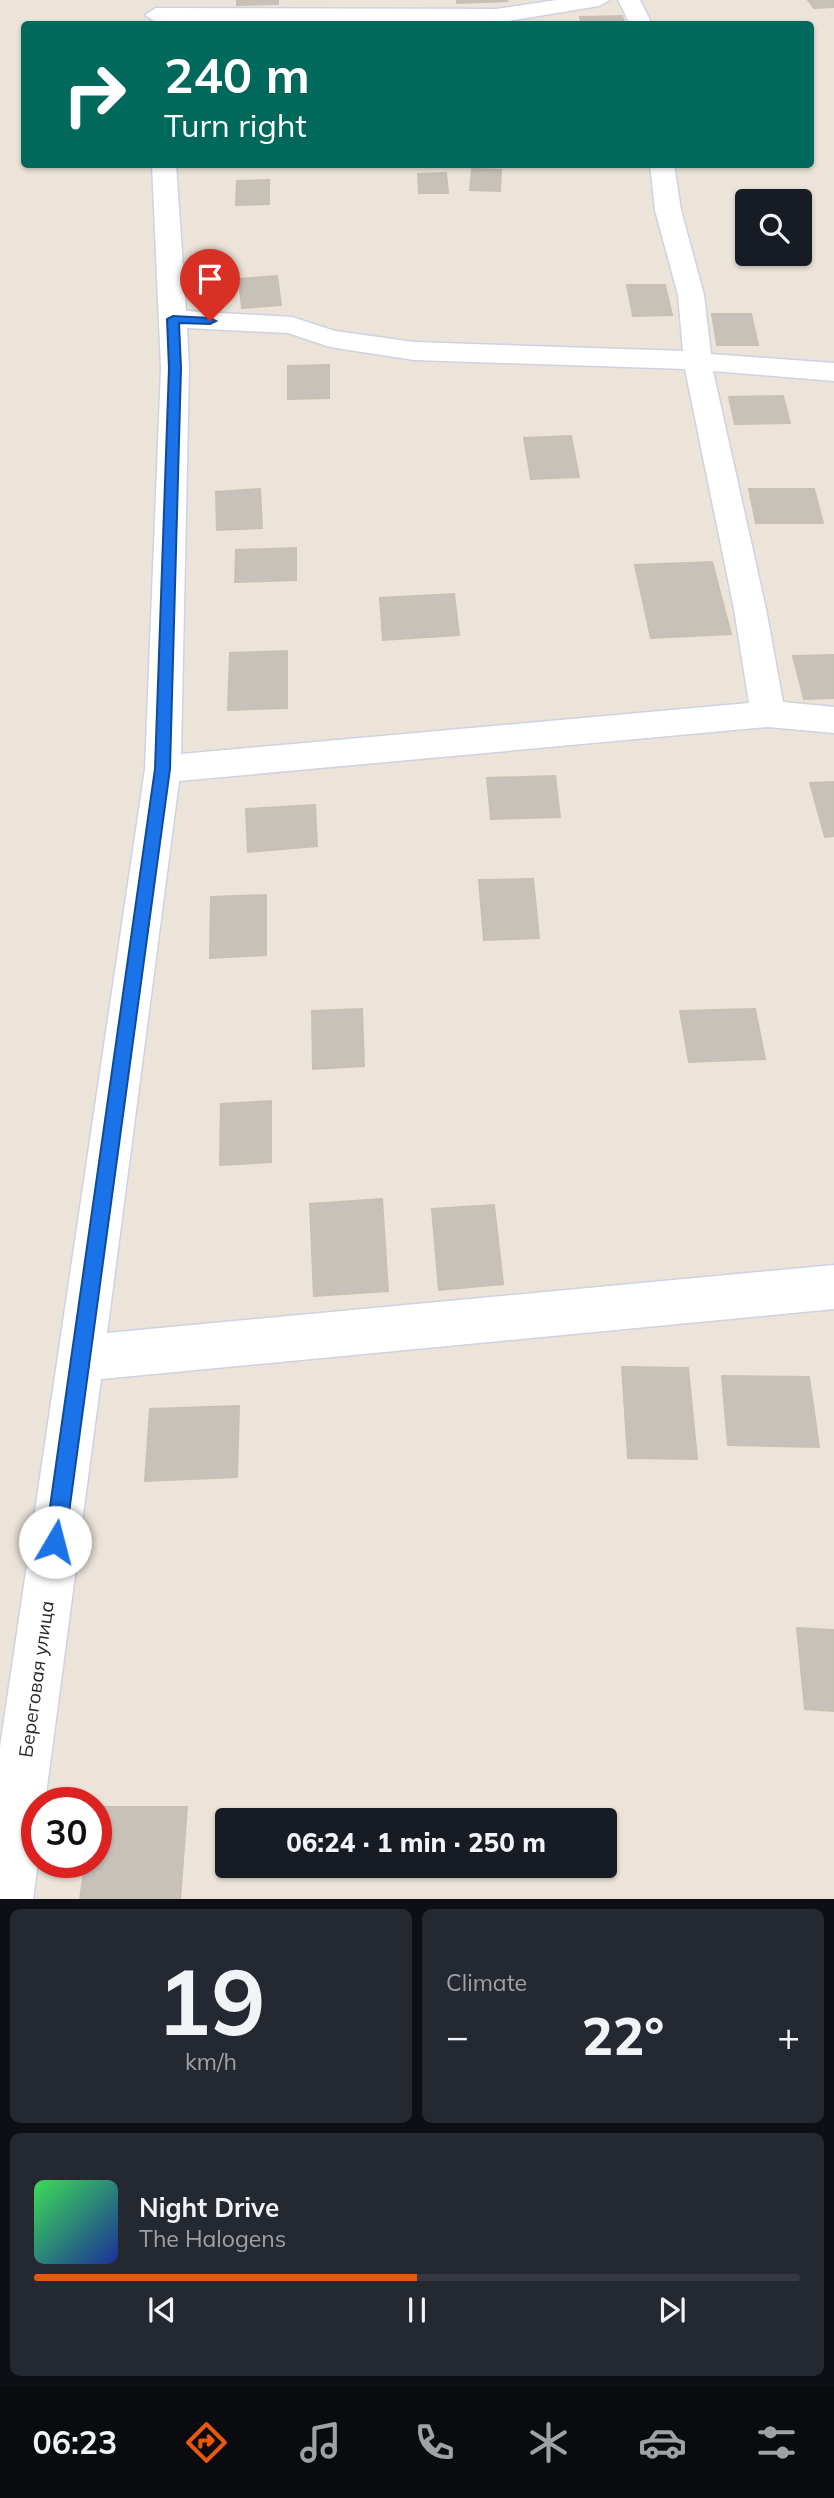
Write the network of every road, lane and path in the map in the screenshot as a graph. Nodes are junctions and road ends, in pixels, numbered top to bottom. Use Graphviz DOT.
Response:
graph roads {
  1 [pos="599,0"];
  2 [pos="629,0"];
  3 [pos="157,13"];
  4 [pos="640,21"];
  5 [pos="164,168"];
  6 [pos="663,168"];
  7 [pos="173,319"];
  8 [pos="699,360"];
  9 [pos="834,372"];
  10 [pos="768,714"];
  11 [pos="834,720"];
  12 [pos="163,769"];
  13 [pos="834,1287"];
  14 [pos="79,1358"];
  15 [pos="5,1899"];
  1 -- 3 [label="street"];
  2 -- 4 [label="street"];
  5 -- 7 [label="street, Береговая улица"];
  6 -- 8 [label="street"];
  7 -- 8 [label="street"];
  7 -- 12 [label="street, Береговая улица"];
  8 -- 9 [label="street"];
  8 -- 10 [label="street"];
  10 -- 11 [label="street"];
  10 -- 12 [label="street"];
  12 -- 14 [label="street, Береговая улица"];
  13 -- 14 [label="street"];
  14 -- 15 [label="street, Береговая улица"];
}
